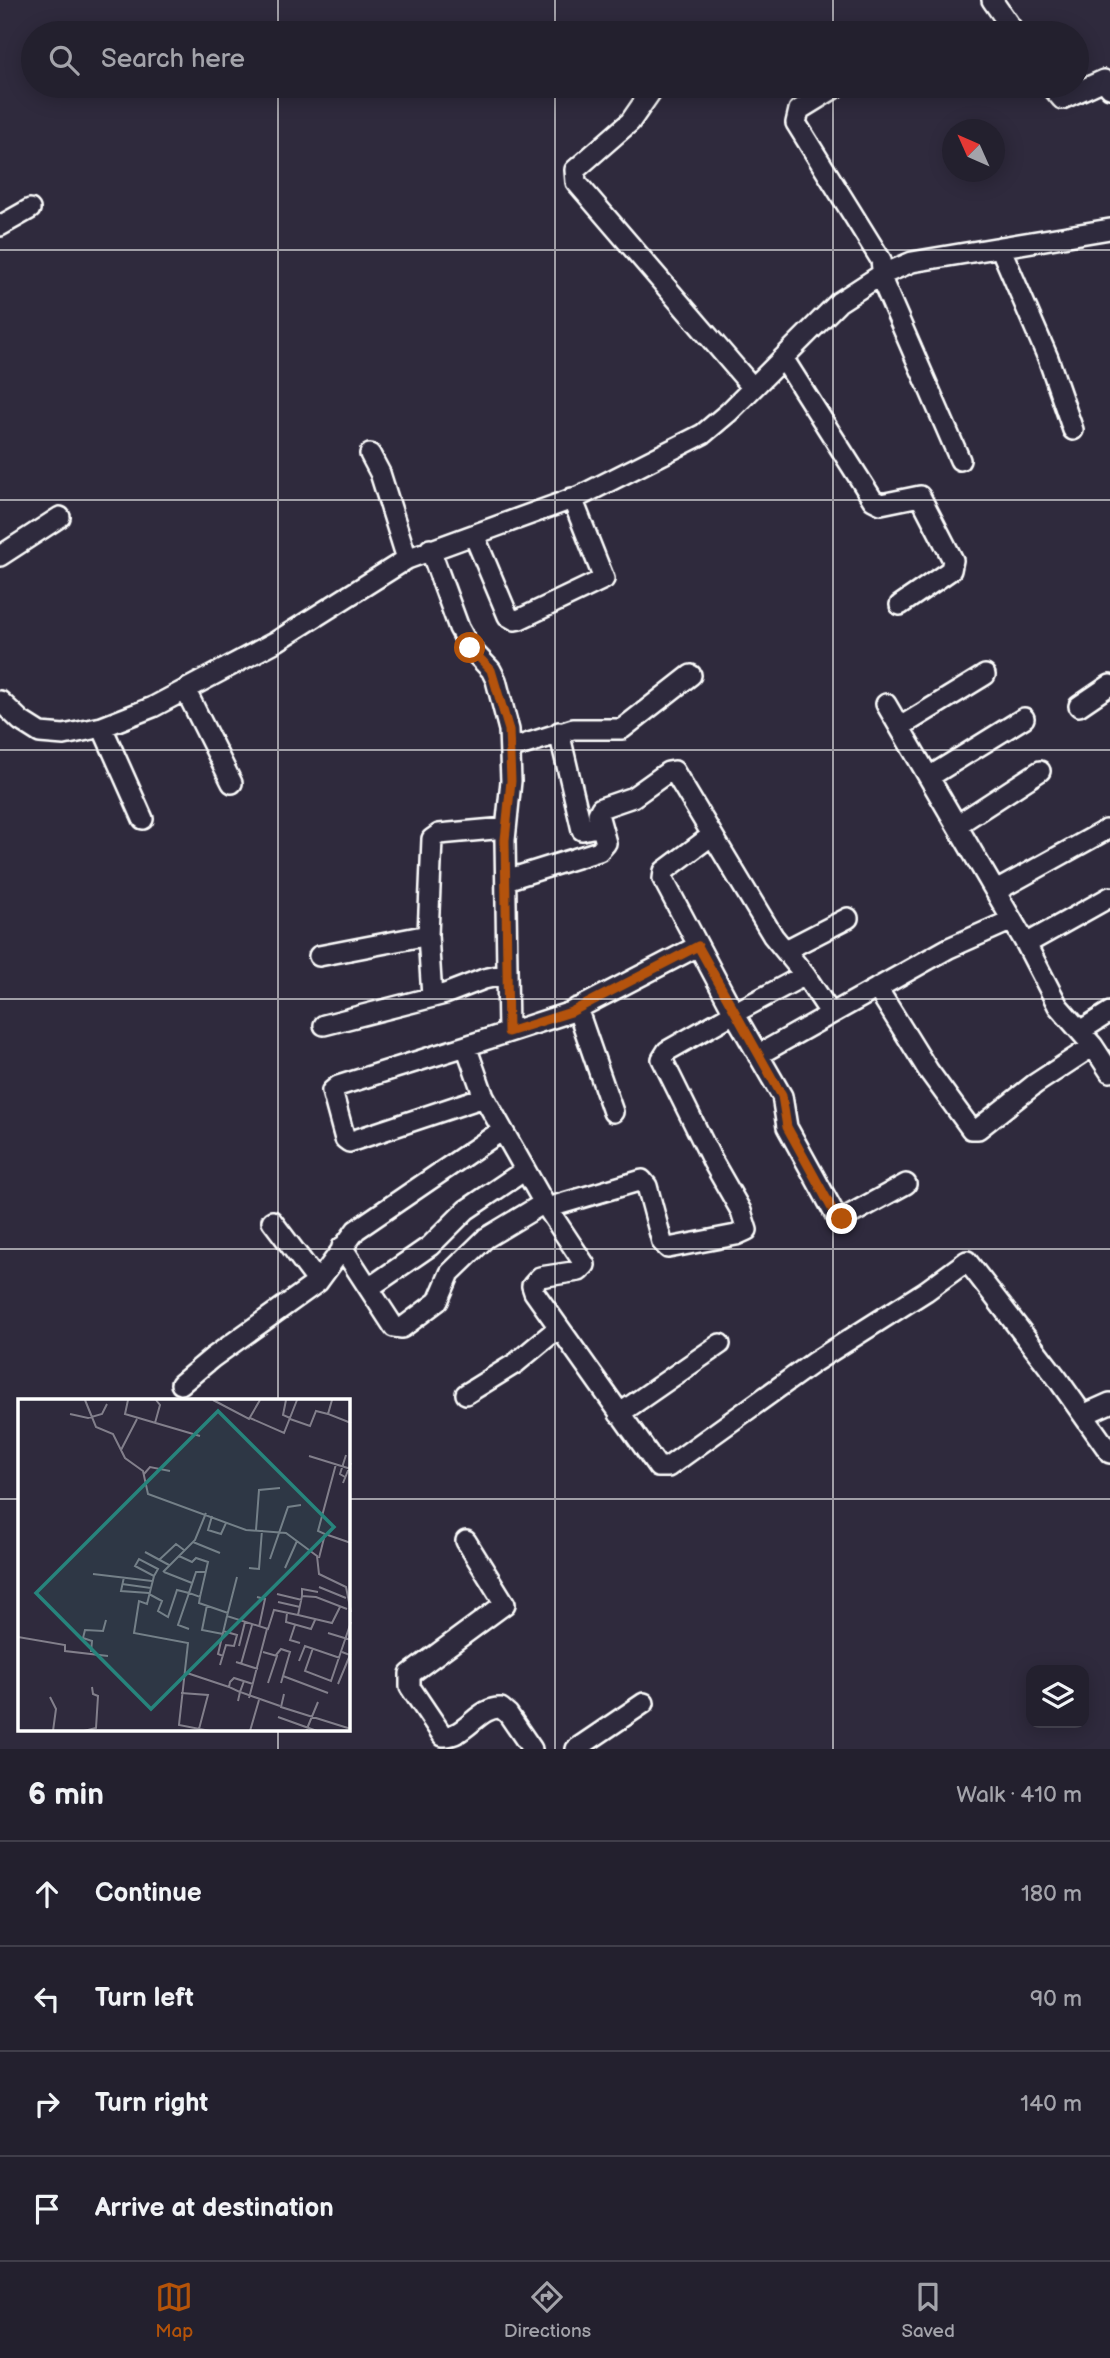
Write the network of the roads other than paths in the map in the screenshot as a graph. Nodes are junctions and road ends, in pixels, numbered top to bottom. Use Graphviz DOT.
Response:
graph roads {
  1 [pos="992,0"];
  2 [pos="1007,21"];
  3 [pos="1108,82"];
  4 [pos="1089,89"];
  5 [pos="647,98"];
  6 [pos="818,98"];
  7 [pos="30,209"];
  8 [pos="0,226"];
  9 [pos="1110,229"];
  10 [pos="1000,247"];
  11 [pos="884,273"];
  12 [pos="783,358"];
  13 [pos="753,388"];
  14 [pos="1073,430"];
  15 [pos="370,454"];
  16 [pos="960,460"];
  17 [pos="572,499"];
  18 [pos="60,517"];
  19 [pos="474,536"];
  20 [pos="430,549"];
  21 [pos="0,556"];
  22 [pos="407,559"];
  23 [pos="900,605"];
  24 [pos="691,675"];
  25 [pos="985,675"];
  26 [pos="1110,685"];
  27 [pos="186,691"];
  28 [pos="0,701"];
  29 [pos="886,704"];
  30 [pos="1079,706"];
  31 [pos="1024,718"];
  32 [pos="102,727"];
  33 [pos="900,727"];
  34 [pos="558,732"];
  35 [pos="510,750"];
  36 [pos="1040,771"];
  37 [pos="929,777"];
  38 [pos="232,783"];
  39 [pos="143,819"];
  40 [pos="957,825"];
  41 [pos="601,826"];
  42 [pos="505,828"];
  43 [pos="1106,830"];
  44 [pos="711,836"];
  45 [pos="506,880"];
  46 [pos="996,891"];
  47 [pos="1110,897"];
  48 [pos="848,918"];
  49 [pos="1013,920"];
  50 [pos="428,935"];
  51 [pos="1026,944"];
  52 [pos="698,946"];
  53 [pos="786,950"];
  54 [pos="319,956"];
  55 [pos="507,974"];
  56 [pos="805,975"];
  57 [pos="877,988"];
  58 [pos="432,997"];
  59 [pos="577,1008"];
  60 [pos="1110,1012"];
  61 [pos="734,1013"];
  62 [pos="831,1014"];
  63 [pos="324,1025"];
  64 [pos="508,1032"];
  65 [pos="1086,1039"];
  66 [pos="466,1046"];
  67 [pos="758,1055"];
  68 [pos="1110,1072"];
  69 [pos="484,1097"];
  70 [pos="613,1112"];
  71 [pos="501,1130"];
  72 [pos="525,1170"];
  73 [pos="906,1184"];
  74 [pos="546,1205"];
  75 [pos="272,1221"];
  76 [pos="342,1247"];
  77 [pos="318,1282"];
  78 [pos="369,1288"];
  79 [pos="557,1329"];
  80 [pos="720,1344"];
  81 [pos="181,1384"];
  82 [pos="466,1394"];
  83 [pos="1110,1403"];
  84 [pos="619,1414"];
  85 [pos="1083,1415"];
  86 [pos="1110,1453"];
  87 [pos="466,1541"];
  88 [pos="643,1703"];
  89 [pos="532,1749"];
  90 [pos="576,1749"];
  1 -- 2 [label="street"];
  3 -- 4 [label="street"];
  5 -- 13 [label="street"];
  6 -- 11 [label="street"];
  7 -- 8 [label="street"];
  9 -- 10 [label="street"];
  10 -- 11 [label="street"];
  10 -- 14 [label="street"];
  11 -- 12 [label="street"];
  11 -- 16 [label="street"];
  12 -- 13 [label="street"];
  12 -- 23 [label="street"];
  13 -- 17 [label="street"];
  15 -- 22 [label="street"];
  17 -- 19 [label="street"];
  17 -- 19 [label="street"];
  18 -- 21 [label="street"];
  19 -- 20 [label="street"];
  20 -- 22 [label="street"];
  20 -- 35 [label="street"];
  22 -- 27 [label="street"];
  24 -- 34 [label="street"];
  25 -- 33 [label="street"];
  26 -- 30 [label="street"];
  27 -- 32 [label="street"];
  27 -- 38 [label="street"];
  28 -- 32 [label="street"];
  29 -- 33 [label="street"];
  31 -- 37 [label="street"];
  32 -- 39 [label="street"];
  33 -- 37 [label="street"];
  34 -- 35 [label="street"];
  34 -- 41 [label="street"];
  35 -- 42 [label="street"];
  36 -- 40 [label="street"];
  37 -- 40 [label="street"];
  40 -- 46 [label="street"];
  41 -- 44 [label="street"];
  41 -- 45 [label="street"];
  42 -- 45 [label="street"];
  42 -- 50 [label="street"];
  43 -- 46 [label="street"];
  44 -- 52 [label="street"];
  44 -- 53 [label="street"];
  45 -- 55 [label="street"];
  46 -- 49 [label="street"];
  47 -- 51 [label="street"];
  48 -- 53 [label="street"];
  49 -- 51 [label="street"];
  49 -- 57 [label="street"];
  50 -- 54 [label="street"];
  50 -- 58 [label="street"];
  51 -- 65 [label="street"];
  52 -- 59 [label="street"];
  52 -- 61 [label="street"];
  53 -- 56 [label="street"];
  55 -- 58 [label="street"];
  55 -- 64 [label="street"];
  56 -- 61 [label="street"];
  56 -- 62 [label="street"];
  57 -- 62 [label="street"];
  57 -- 65 [label="street"];
  58 -- 63 [label="street"];
  59 -- 64 [label="street"];
  59 -- 70 [label="street"];
  60 -- 65 [label="street"];
  61 -- 67 [label="street"];
  61 -- 74 [label="street"];
  62 -- 67 [label="street"];
  64 -- 66 [label="street"];
  65 -- 68 [label="street"];
  66 -- 69 [label="street"];
  66 -- 69 [label="street"];
  67 -- 73 [label="street"];
  69 -- 71 [label="street"];
  71 -- 72 [label="street"];
  71 -- 76 [label="street"];
  72 -- 74 [label="street"];
  72 -- 78 [label="street"];
  74 -- 78 [label="street"];
  74 -- 79 [label="street"];
  75 -- 77 [label="street"];
  76 -- 77 [label="street"];
  76 -- 78 [label="street"];
  77 -- 81 [label="street"];
  79 -- 82 [label="street"];
  79 -- 84 [label="street"];
  80 -- 84 [label="street"];
  83 -- 85 [label="street"];
  84 -- 85 [label="street"];
  85 -- 86 [label="street"];
  87 -- 89 [label="street"];
  88 -- 90 [label="street"];
}
